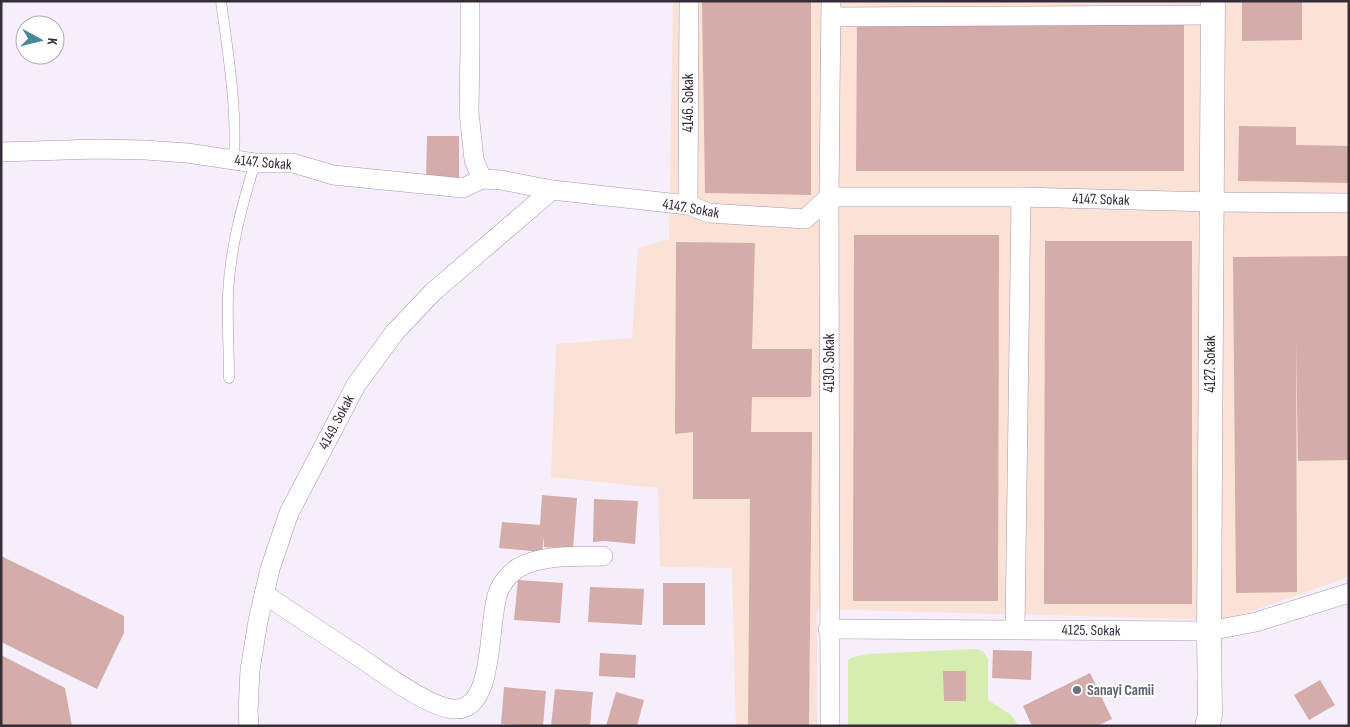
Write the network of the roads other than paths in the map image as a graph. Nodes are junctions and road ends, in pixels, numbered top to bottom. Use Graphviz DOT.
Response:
graph roads {
  1 [pos="222,1"];
  2 [pos="470,1"];
  3 [pos="689,1"];
  4 [pos="1213,8"];
  5 [pos="831,9"];
  6 [pos="1,152"];
  7 [pos="234,160"];
  8 [pos="255,163"];
  9 [pos="482,179"];
  10 [pos="552,190"];
  11 [pos="1021,196"];
  12 [pos="829,197"];
  13 [pos="1211,202"];
  14 [pos="1349,203"];
  15 [pos="688,205"];
  16 [pos="229,378"];
  17 [pos="603,556"];
  18 [pos="1349,593"];
  19 [pos="264,594"];
  20 [pos="828,629"];
  21 [pos="1015,629"];
  22 [pos="1208,631"];
  23 [pos="249,726"];
  24 [pos="830,726"];
  25 [pos="1206,726"];
  1 -- 7 [label="lane"];
  2 -- 9 [label="street"];
  3 -- 15 [label="street, 4146. Sokak"];
  4 -- 5 [label="street"];
  4 -- 13 [label="street, 4127. Sokak"];
  5 -- 12 [label="street, 4130. Sokak"];
  6 -- 7 [label="street, 4147. Sokak"];
  7 -- 8 [label="street, 4147. Sokak"];
  8 -- 9 [label="street, 4147. Sokak"];
  8 -- 16 [label="lane"];
  9 -- 10 [label="street, 4147. Sokak"];
  10 -- 15 [label="street, 4147. Sokak"];
  10 -- 19 [label="street, 4149. Sokak"];
  11 -- 12 [label="street, 4147. Sokak"];
  11 -- 13 [label="street, 4147. Sokak"];
  11 -- 21 [label="street"];
  12 -- 15 [label="street, 4147. Sokak"];
  12 -- 20 [label="street, 4130. Sokak"];
  13 -- 14 [label="street, 4147. Sokak"];
  13 -- 22 [label="street, 4127. Sokak"];
  17 -- 19 [label="street"];
  18 -- 22 [label="street, 4125. Sokak"];
  19 -- 23 [label="street, 4149. Sokak"];
  20 -- 21 [label="street, 4125. Sokak"];
  20 -- 24 [label="street, 4130. Sokak"];
  21 -- 22 [label="street, 4125. Sokak"];
  22 -- 25 [label="street, 4127. Sokak"];
}
